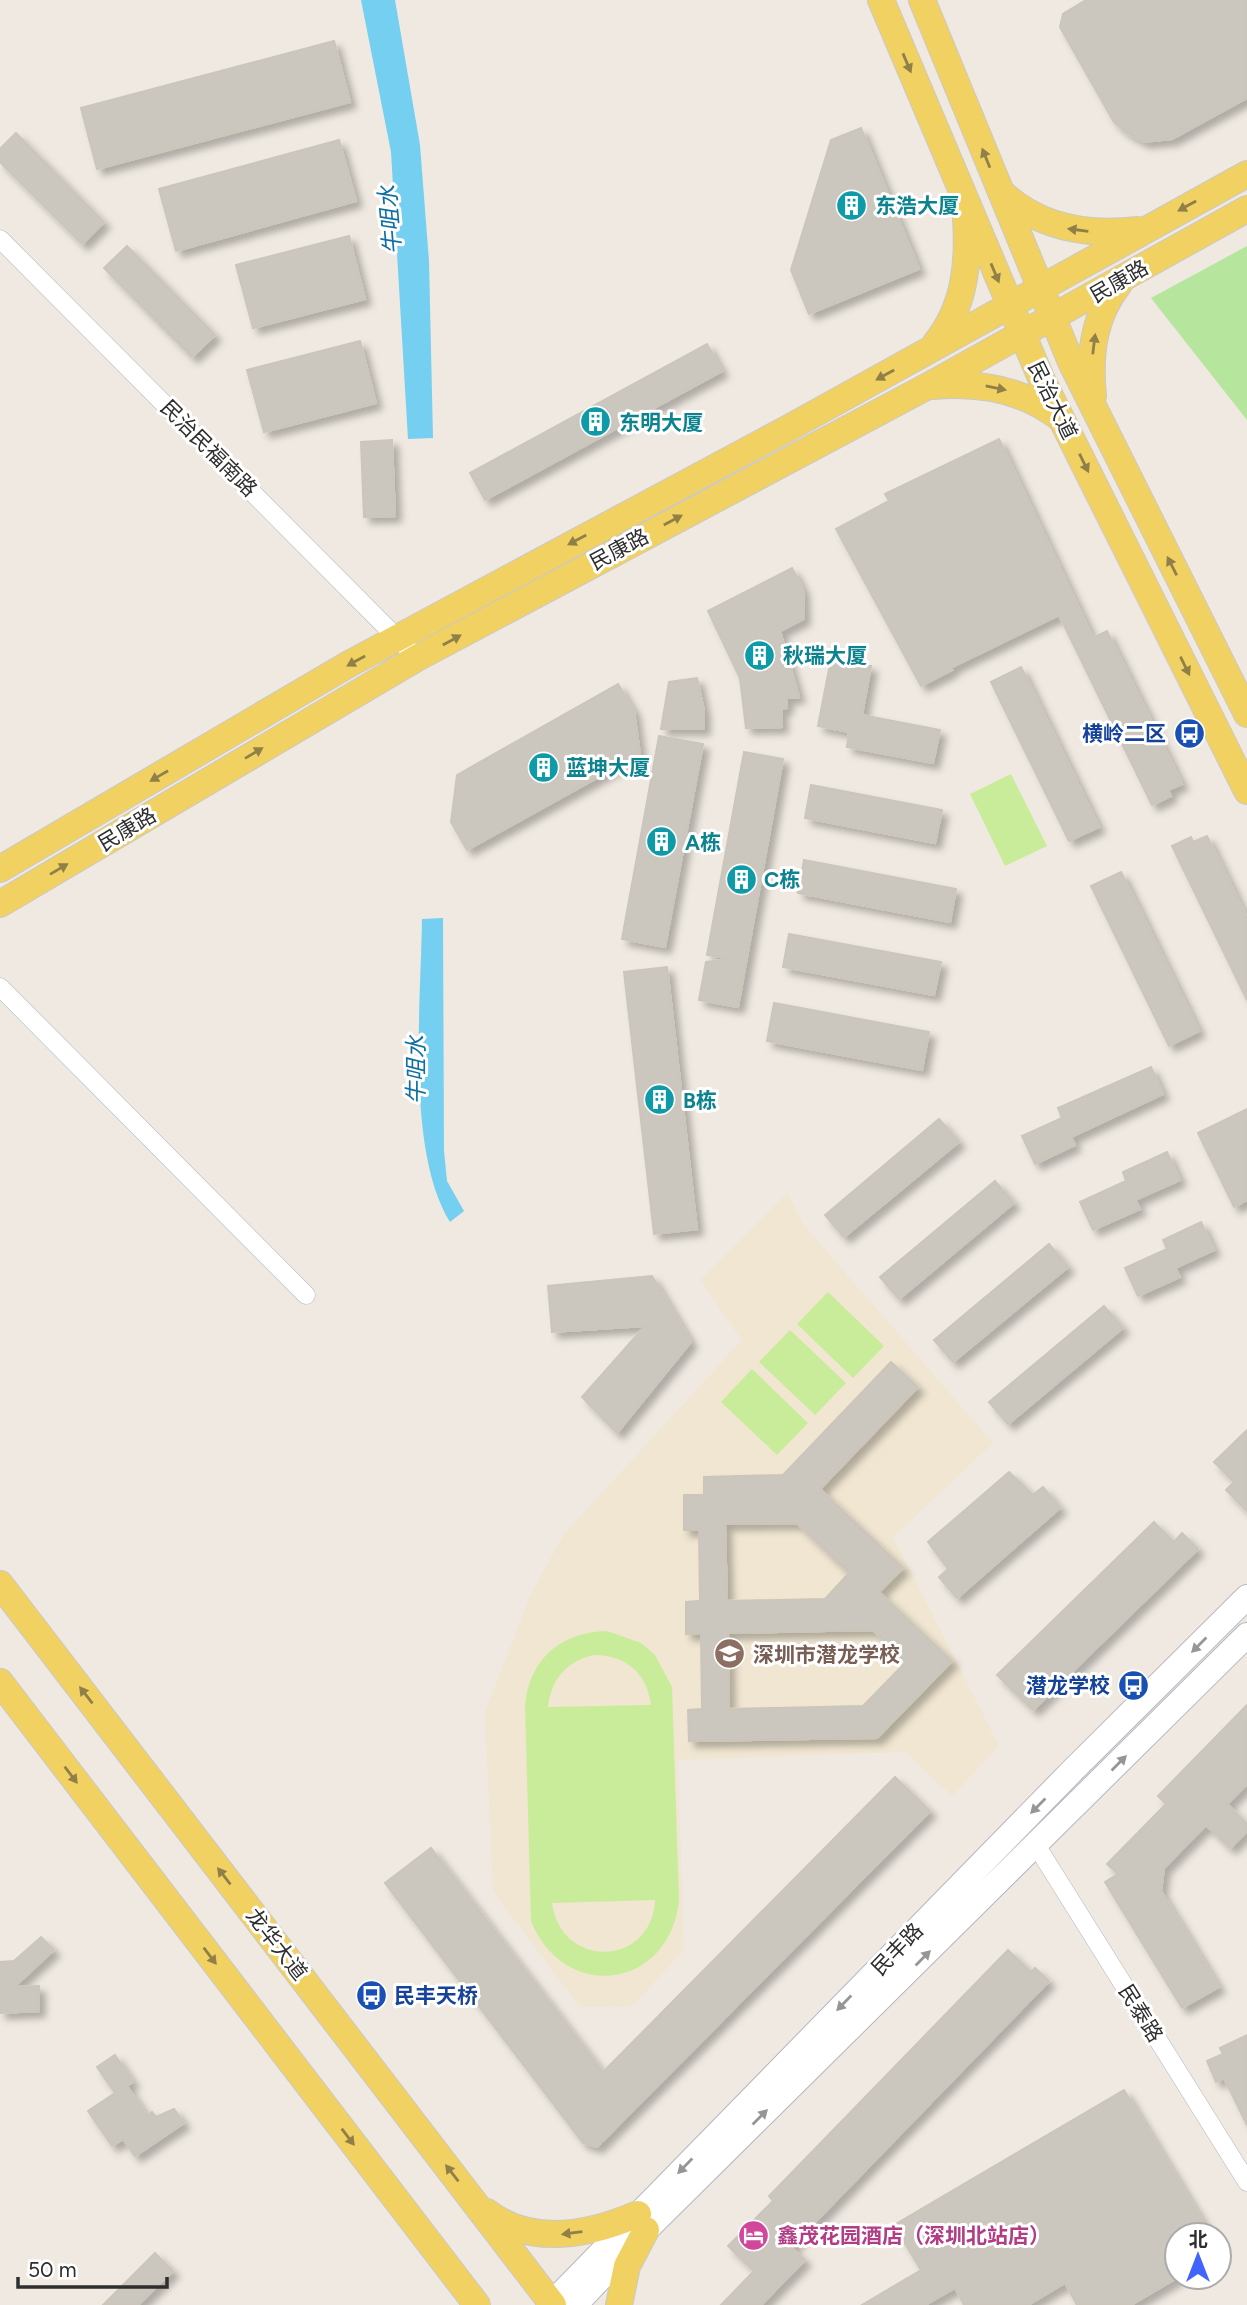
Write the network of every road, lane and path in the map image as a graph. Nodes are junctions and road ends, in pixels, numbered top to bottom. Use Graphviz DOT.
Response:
graph roads {
  1 [pos="881,0"];
  2 [pos="922,0"];
  3 [pos="1247,174"];
  4 [pos="960,189"];
  5 [pos="1000,191"];
  6 [pos="1247,209"];
  7 [pos="1146,229"];
  8 [pos="0,239"];
  9 [pos="1123,278"];
  10 [pos="1040,289"];
  11 [pos="1009,306"];
  12 [pos="1052,319"];
  13 [pos="1022,335"];
  14 [pos="931,349"];
  15 [pos="928,386"];
  16 [pos="1095,412"];
  17 [pos="1063,422"];
  18 [pos="397,638"];
  19 [pos="417,658"];
  20 [pos="1247,714"];
  21 [pos="1247,791"];
  22 [pos="0,869"];
  23 [pos="0,904"];
  24 [pos="0,987"];
  25 [pos="306,1295"];
  26 [pos="0,1584"];
  27 [pos="1247,1597"];
  28 [pos="1247,1635"];
  29 [pos="0,1682"];
  30 [pos="1036,1845"];
  31 [pos="1247,2182"];
  32 [pos="475,2202"];
  33 [pos="642,2222"];
  34 [pos="435,2250"];
  35 [pos="558,2304"];
  36 [pos="455,2305"];
  37 [pos="477,2305"];
  38 [pos="619,2305"];
  1 -- 4 [label="main road, 民治大道, one-way"];
  5 -- 2 [label="main road, 民治大道, one-way"];
  3 -- 7 [label="main road, 民康路, one-way"];
  4 -- 11 [label="main road, 民治大道, one-way"];
  4 -- 14 [label="main road"];
  7 -- 5 [label="main road, one-way"];
  5 -- 10 [label="main road, 民治大道"];
  6 -- 9 [label="main road, 民康路"];
  7 -- 10 [label="main road, 民康路"];
  8 -- 18 [label="street, 民治民福南路"];
  9 -- 12 [label="main road, 民康路"];
  16 -- 9 [label="main road, one-way"];
  10 -- 11 [label="main road, 民康路"];
  10 -- 12 [label="main road, 民治大道"];
  11 -- 13 [label="main road, 民治大道"];
  11 -- 14 [label="main road, 民康路"];
  12 -- 13 [label="main road, 民康路"];
  12 -- 16 [label="main road, 民治大道"];
  13 -- 15 [label="main road, 民康路"];
  13 -- 17 [label="main road, 民治大道"];
  14 -- 18 [label="main road, 民康路, one-way"];
  15 -- 17 [label="main road, one-way"];
  19 -- 15 [label="main road, 民康路, one-way"];
  20 -- 16 [label="main road, 民治大道, one-way"];
  17 -- 21 [label="main road, 民治大道, one-way"];
  18 -- 19 [label="street, 民治民福南路"];
  18 -- 22 [label="main road, 民康路, one-way"];
  23 -- 19 [label="main road, 民康路, one-way"];
  24 -- 25 [label="street"];
  32 -- 26 [label="main road, 龙华大道, one-way"];
  27 -- 33 [label="main road, 民丰路, one-way"];
  30 -- 28 [label="main road, 民丰路, one-way"];
  29 -- 34 [label="main road, one-way"];
  30 -- 31 [label="street, 民泰路"];
  33 -- 30 [label="main road, 民丰路, one-way"];
  33 -- 32 [label="main road, one-way"];
  32 -- 35 [label="main road, 龙华大道"];
  33 -- 35 [label="main road, 民丰路"];
  33 -- 38 [label="main road"];
  34 -- 36 [label="main road"];
  34 -- 37 [label="main road"];
}
